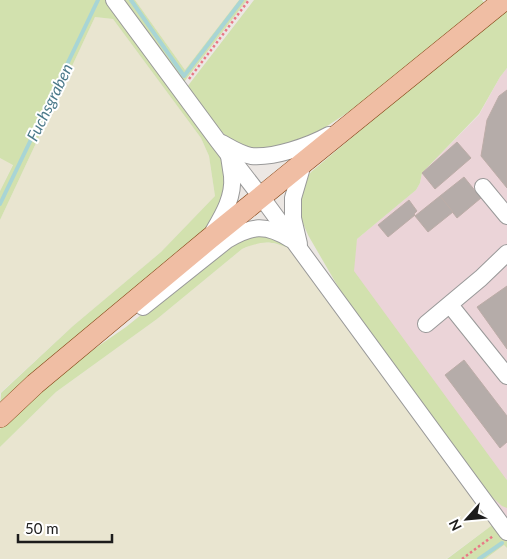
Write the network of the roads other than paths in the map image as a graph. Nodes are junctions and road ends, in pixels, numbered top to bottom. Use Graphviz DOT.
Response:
graph roads {
  1 [pos="114,0"];
  2 [pos="504,0"];
  3 [pos="357,119"];
  4 [pos="223,148"];
  5 [pos="303,164"];
  6 [pos="483,187"];
  7 [pos="261,197"];
  8 [pos="507,216"];
  9 [pos="209,239"];
  10 [pos="297,246"];
  11 [pos="507,253"];
  12 [pos="450,305"];
  13 [pos="426,324"];
  14 [pos="94,335"];
  15 [pos="507,376"];
  16 [pos="0,416"];
  17 [pos="506,528"];
  1 -- 4 [label="street"];
  2 -- 3 [label="main road"];
  3 -- 4 [label="street"];
  3 -- 5 [label="main road"];
  4 -- 7 [label="street"];
  4 -- 9 [label="street"];
  5 -- 7 [label="main road"];
  5 -- 10 [label="street"];
  6 -- 8 [label="street"];
  7 -- 9 [label="main road"];
  7 -- 10 [label="street"];
  9 -- 14 [label="main road"];
  10 -- 14 [label="street"];
  10 -- 17 [label="street"];
  11 -- 12 [label="street"];
  12 -- 13 [label="street"];
  12 -- 15 [label="street"];
  14 -- 16 [label="main road"];
}
